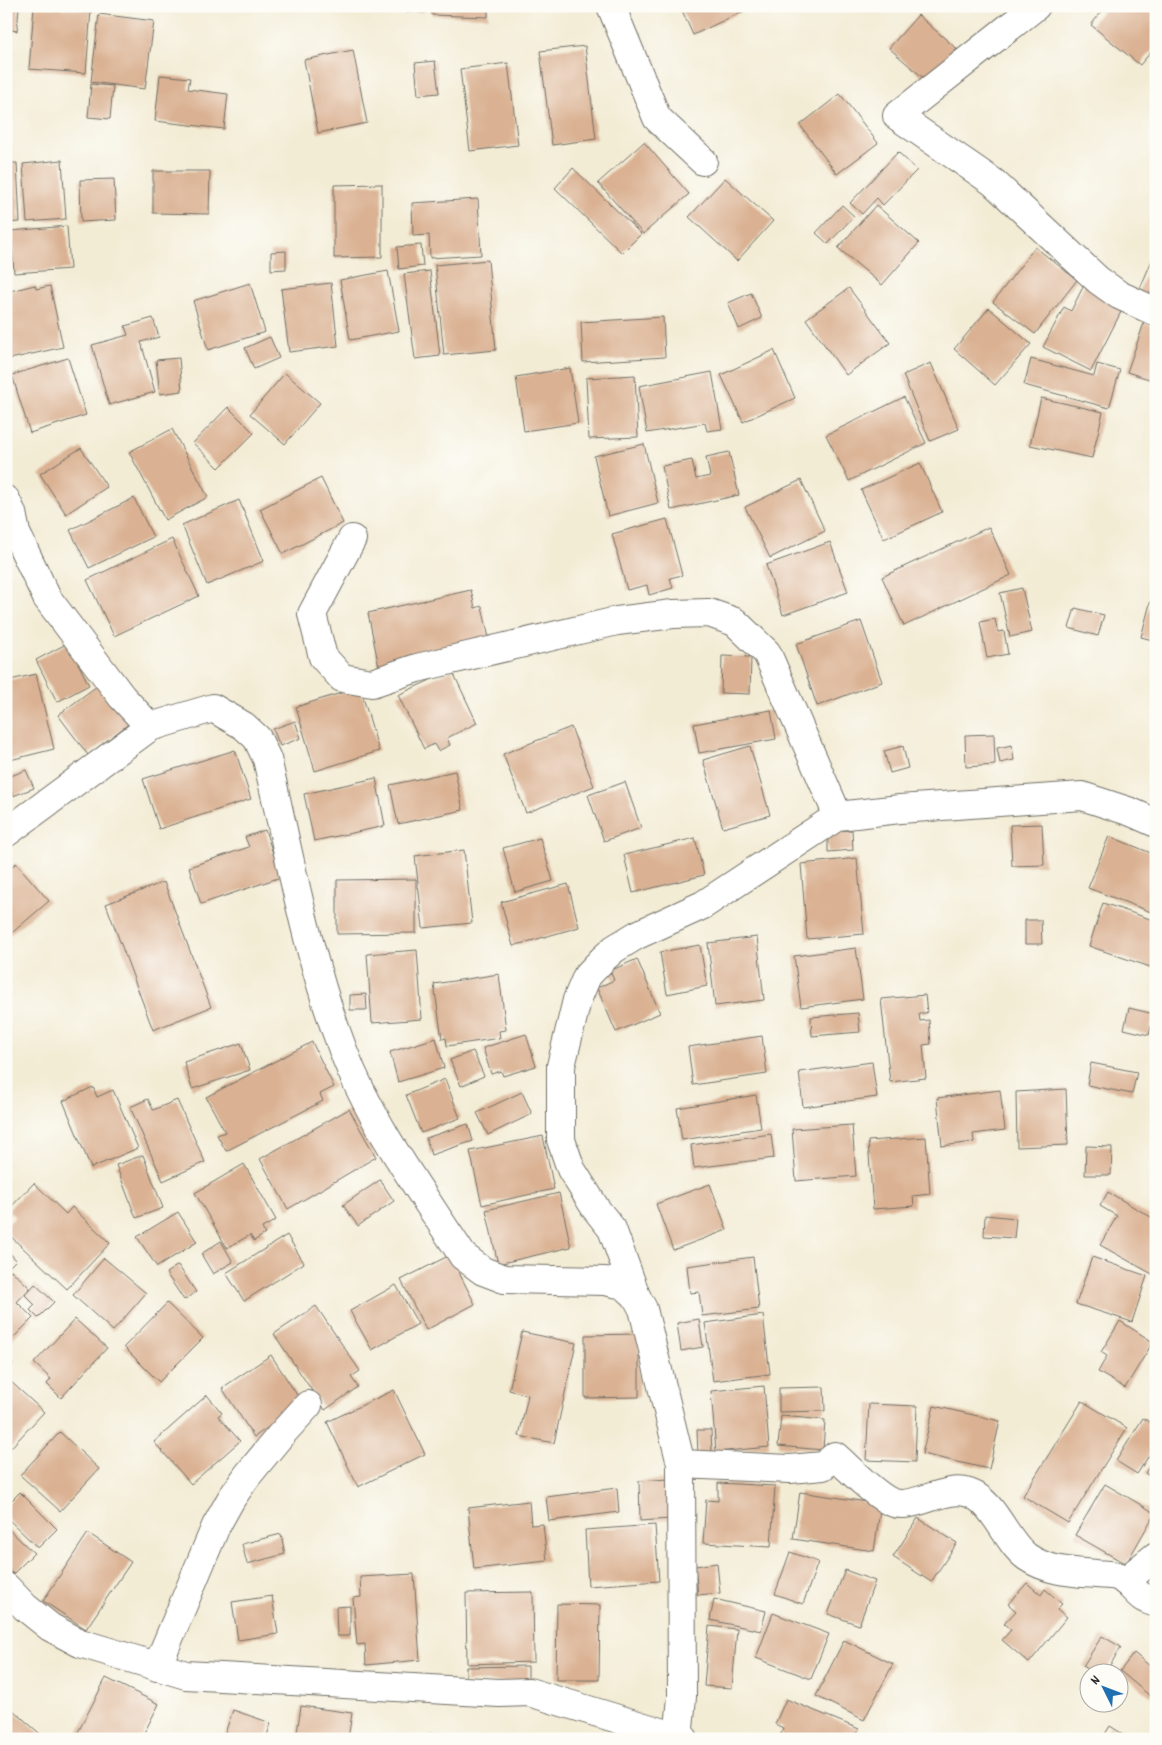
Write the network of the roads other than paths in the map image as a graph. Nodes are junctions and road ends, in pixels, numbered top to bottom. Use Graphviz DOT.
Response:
graph roads {
  1 [pos="611,6"];
  2 [pos="1036,6"];
  3 [pos="703,160"];
  4 [pos="1156,312"];
  5 [pos="6,500"];
  6 [pos="11,533"];
  7 [pos="352,539"];
  8 [pos="150,727"];
  9 [pos="838,816"];
  10 [pos="1156,823"];
  11 [pos="6,833"];
  12 [pos="636,1296"];
  13 [pos="308,1405"];
  14 [pos="681,1464"];
  15 [pos="1156,1556"];
  16 [pos="1125,1581"];
  17 [pos="6,1587"];
  18 [pos="1156,1603"];
  19 [pos="157,1667"];
  20 [pos="680,1738"];
  1 -- 3 [label="street"];
  2 -- 4 [label="street"];
  5 -- 6 [label="street"];
  6 -- 8 [label="street"];
  7 -- 9 [label="street"];
  8 -- 11 [label="street"];
  8 -- 12 [label="street"];
  9 -- 10 [label="street"];
  9 -- 12 [label="street"];
  12 -- 14 [label="street"];
  13 -- 19 [label="street"];
  14 -- 16 [label="street"];
  14 -- 20 [label="street"];
  15 -- 16 [label="street"];
  16 -- 18 [label="street"];
  17 -- 19 [label="street"];
  19 -- 20 [label="street"];
}
